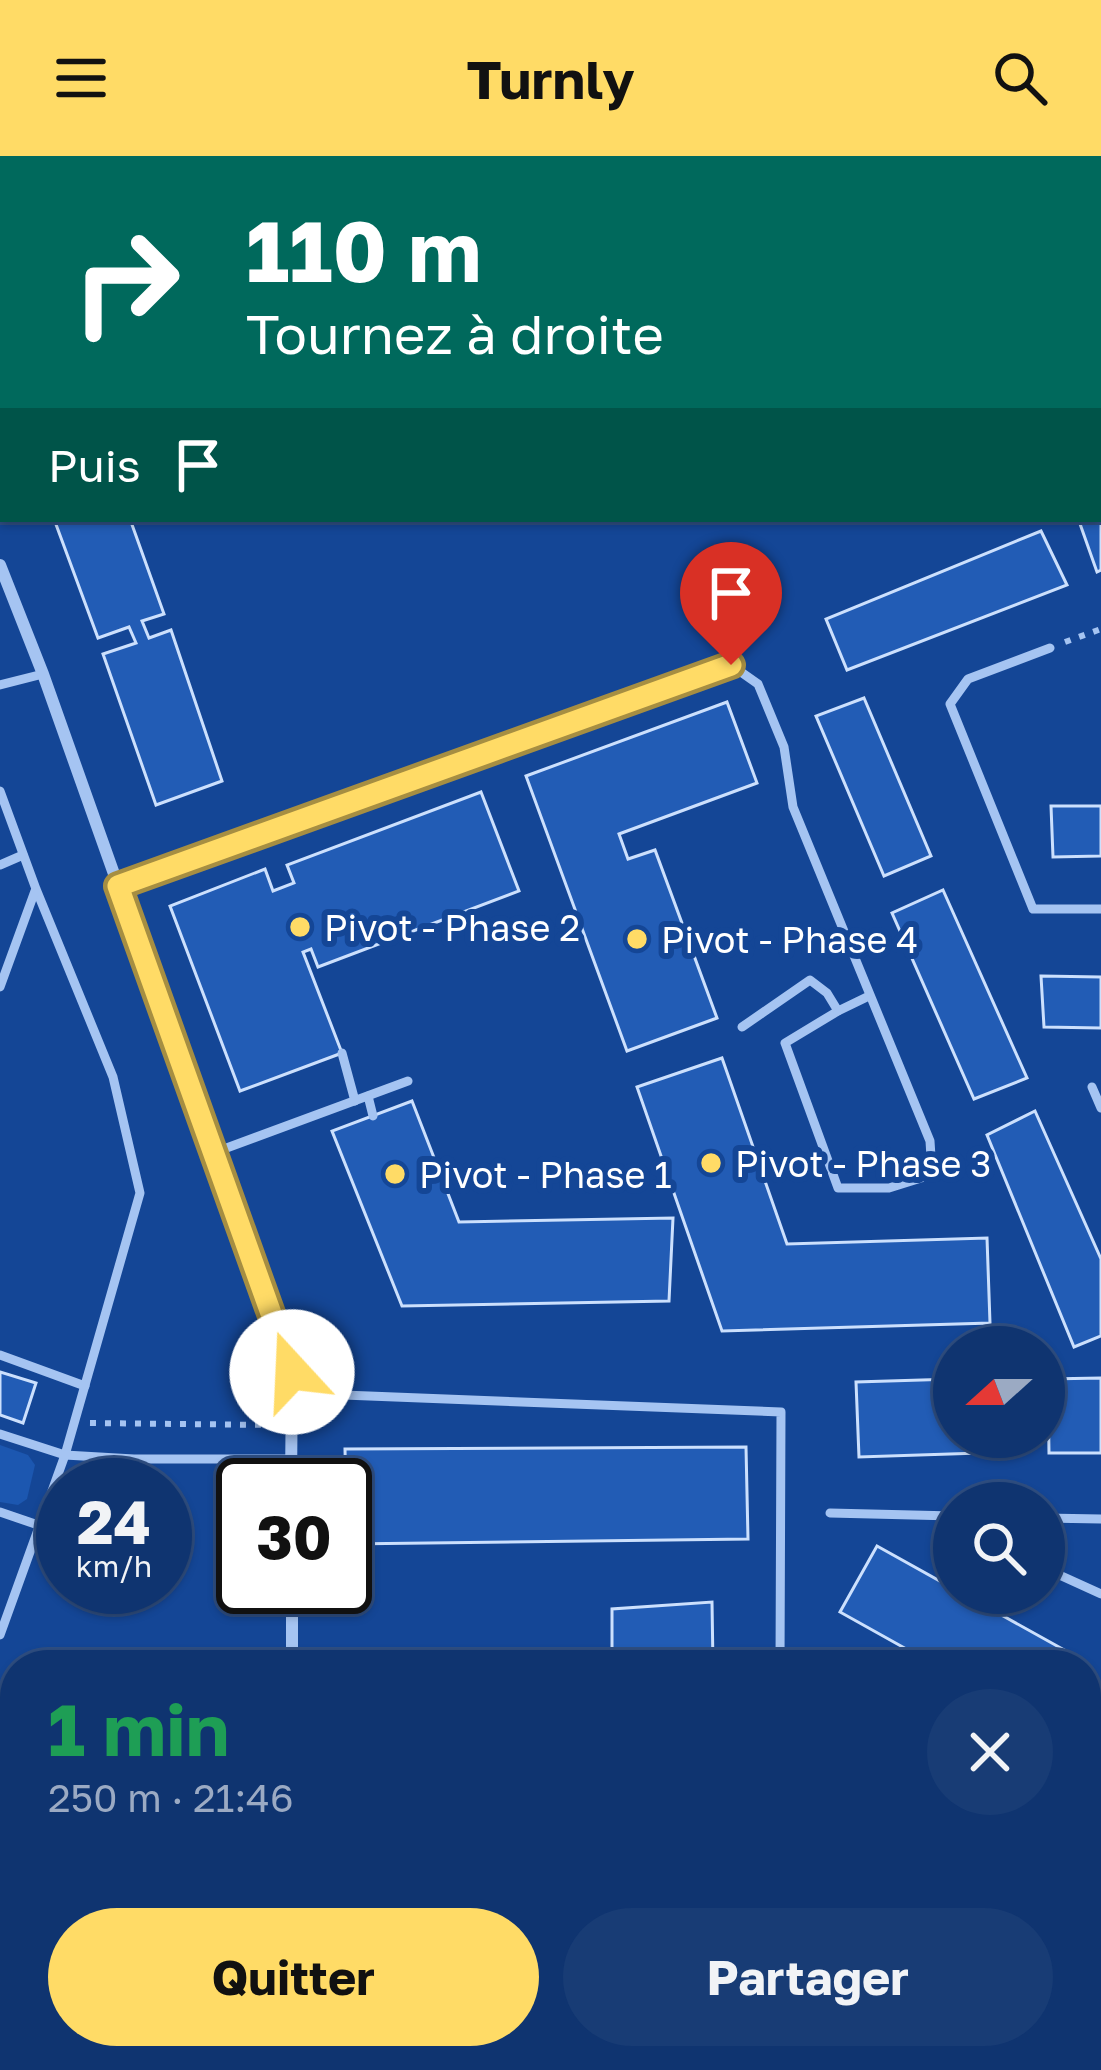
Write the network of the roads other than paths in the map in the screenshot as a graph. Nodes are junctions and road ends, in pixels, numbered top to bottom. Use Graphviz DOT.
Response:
graph roads {
  1 [pos="0,565"];
  2 [pos="1050,648"];
  3 [pos="43,674"];
  4 [pos="0,685"];
  5 [pos="0,791"];
  6 [pos="23,855"];
  7 [pos="0,865"];
  8 [pos="118,886"];
  9 [pos="36,889"];
  10 [pos="1101,909"];
  11 [pos="0,988"];
  12 [pos="869,996"];
  13 [pos="838,1011"];
  14 [pos="742,1027"];
  15 [pos="342,1053"];
  16 [pos="408,1081"];
  17 [pos="1092,1087"];
  18 [pos="368,1096"];
  19 [pos="355,1101"];
  20 [pos="1101,1108"];
  21 [pos="373,1116"];
  22 [pos="213,1153"];
  23 [pos="0,1355"];
  24 [pos="85,1386"];
  25 [pos="292,1393"];
  26 [pos="0,1434"];
  27 [pos="64,1455"];
  28 [pos="63,1458"];
  29 [pos="291,1458"];
  30 [pos="216,1459"];
  31 [pos="0,1512"];
  32 [pos="830,1513"];
  33 [pos="933,1515"];
  34 [pos="1065,1519"];
  35 [pos="1101,1520"];
  36 [pos="36,1524"];
  37 [pos="36,1539"];
  38 [pos="1065,1578"];
  39 [pos="1101,1594"];
  40 [pos="292,1614"];
  41 [pos="0,1635"];
  42 [pos="292,1650"];
  43 [pos="780,1650"];
  1 -- 3 [label="street"];
  2 -- 10 [label="lane"];
  3 -- 4 [label="lane"];
  3 -- 8 [label="street"];
  5 -- 6 [label="lane"];
  6 -- 7 [label="lane"];
  6 -- 9 [label="lane"];
  8 -- 12 [label="lane"];
  8 -- 22 [label="street"];
  9 -- 11 [label="lane"];
  9 -- 24 [label="lane"];
  12 -- 13 [label="lane"];
  12 -- 13 [label="lane"];
  13 -- 14 [label="lane"];
  15 -- 19 [label="lane"];
  16 -- 18 [label="lane"];
  17 -- 20 [label="lane"];
  18 -- 19 [label="lane"];
  18 -- 21 [label="lane"];
  19 -- 22 [label="lane"];
  22 -- 25 [label="street"];
  23 -- 24 [label="lane"];
  24 -- 27 [label="lane"];
  25 -- 29 [label="street"];
  25 -- 43 [label="lane"];
  26 -- 27 [label="lane"];
  27 -- 28 [label="lane"];
  27 -- 30 [label="lane"];
  31 -- 36 [label="lane"];
  32 -- 33 [label="lane"];
  34 -- 35 [label="lane"];
  37 -- 41 [label="lane"];
  38 -- 39 [label="lane"];
  40 -- 42 [label="street"];
}
